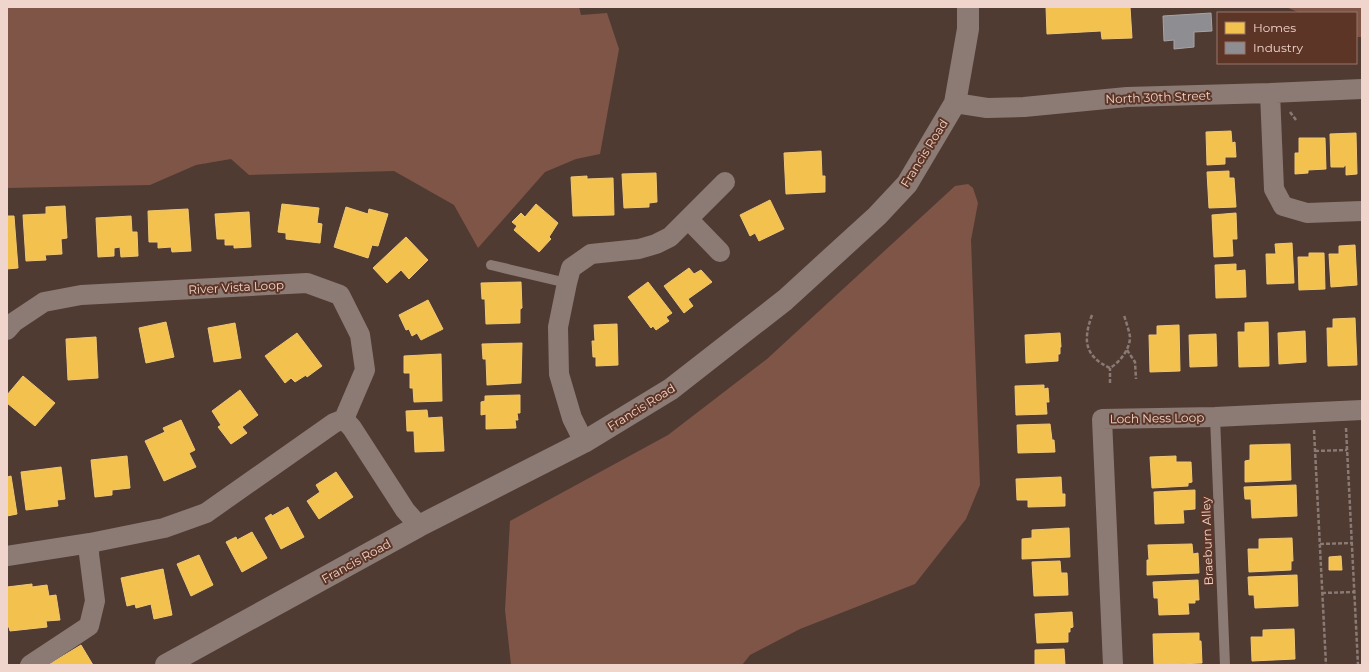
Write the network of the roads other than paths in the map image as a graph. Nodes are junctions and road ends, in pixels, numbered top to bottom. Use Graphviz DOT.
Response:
graph roads {
  1 [pos="968,7"];
  2 [pos="1362,89"];
  3 [pos="1270,93"];
  4 [pos="955,103"];
  5 [pos="725,182"];
  6 [pos="1362,211"];
  7 [pos="688,219"];
  8 [pos="720,252"];
  9 [pos="491,265"];
  10 [pos="569,276"];
  11 [pos="9,323"];
  12 [pos="1362,410"];
  13 [pos="1215,417"];
  14 [pos="344,419"];
  15 [pos="584,442"];
  16 [pos="419,526"];
  17 [pos="90,543"];
  18 [pos="7,556"];
  19 [pos="172,664"];
  20 [pos="30,665"];
  21 [pos="1113,665"];
  22 [pos="1225,665"];
  1 -- 4 [label="street, Francis Road"];
  2 -- 3 [label="street, North 30th Street"];
  3 -- 4 [label="street, North 30th Street"];
  3 -- 6 [label="street"];
  4 -- 15 [label="street, Francis Road"];
  5 -- 7 [label="street"];
  7 -- 8 [label="street"];
  7 -- 10 [label="street"];
  9 -- 10 [label="lane"];
  10 -- 15 [label="street"];
  11 -- 14 [label="street, River Vista Loop"];
  12 -- 13 [label="street, Loch Ness Loop"];
  13 -- 21 [label="street, Loch Ness Loop"];
  13 -- 22 [label="lane, Braeburn Alley"];
  14 -- 16 [label="street"];
  14 -- 17 [label="street"];
  15 -- 16 [label="street, Francis Road"];
  16 -- 19 [label="street, Francis Road"];
  17 -- 18 [label="street"];
  17 -- 20 [label="street"];
}
